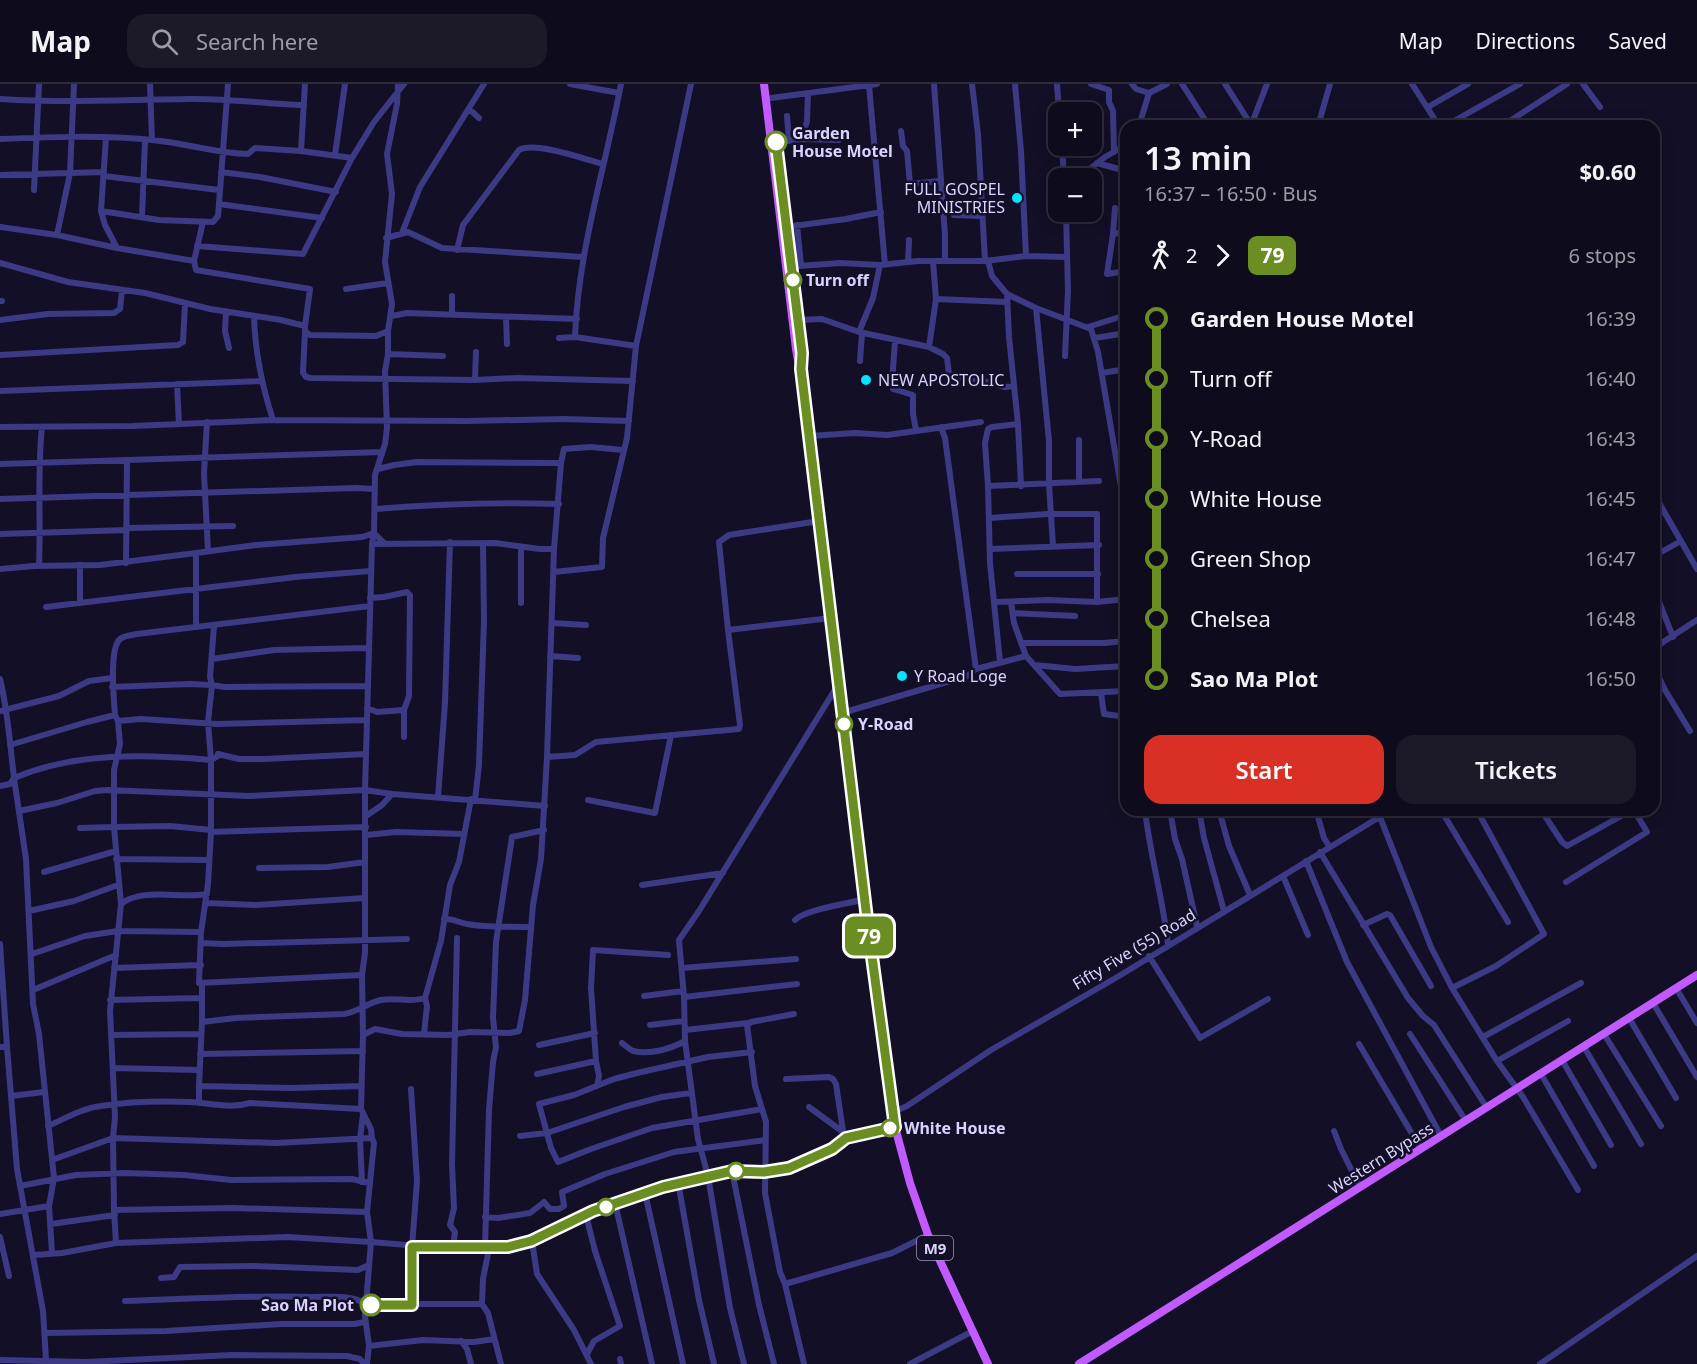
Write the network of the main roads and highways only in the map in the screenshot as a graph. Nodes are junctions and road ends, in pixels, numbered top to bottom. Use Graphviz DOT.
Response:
graph roads {
  1 [pos="764,84"];
  2 [pos="769,84"];
  3 [pos="774,143"];
  4 [pos="788,266"];
  5 [pos="801,369"];
  6 [pos="1697,975"];
  7 [pos="988,1364"];
  8 [pos="1079,1364"];
  1 -- 3 [label="main road, M9"];
  2 -- 3 [label="main road, M9"];
  3 -- 4 [label="main road, M9"];
  3 -- 4 [label="main road, M9"];
  4 -- 5 [label="main road, M9"];
  4 -- 5 [label="main road, M9"];
  5 -- 7 [label="main road, M9"];
  6 -- 8 [label="main road, Western Bypass"];
}
